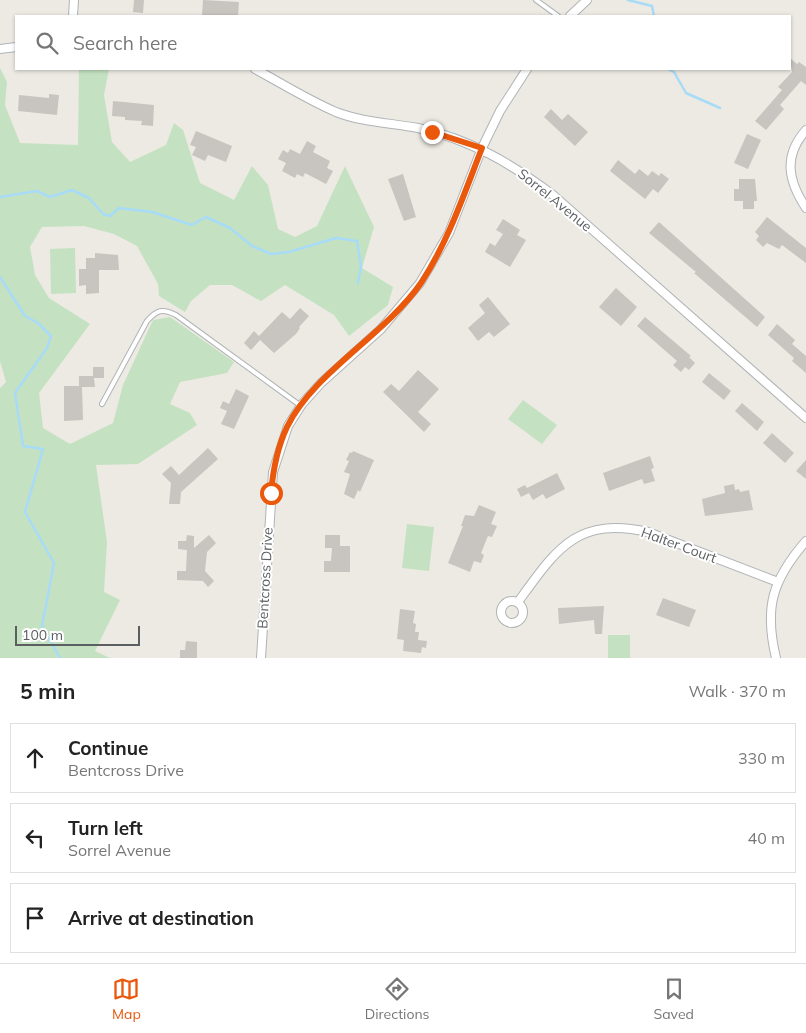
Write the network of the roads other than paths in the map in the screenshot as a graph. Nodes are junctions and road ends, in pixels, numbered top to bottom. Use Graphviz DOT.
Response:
graph roads {
  1 [pos="74,0"];
  2 [pos="536,0"];
  3 [pos="587,0"];
  4 [pos="73,15"];
  5 [pos="557,15"];
  6 [pos="571,15"];
  7 [pos="15,47"];
  8 [pos="0,49"];
  9 [pos="257,70"];
  10 [pos="526,70"];
  11 [pos="806,130"];
  12 [pos="482,148"];
  13 [pos="806,208"];
  14 [pos="102,404"];
  15 [pos="300,406"];
  16 [pos="806,418"];
  17 [pos="806,541"];
  18 [pos="778,582"];
  19 [pos="518,602"];
  20 [pos="261,658"];
  21 [pos="776,658"];
  1 -- 4 [label="street"];
  2 -- 5 [label="lane"];
  3 -- 6 [label="street"];
  7 -- 8 [label="street"];
  9 -- 12 [label="street, Sorrel Avenue"];
  10 -- 12 [label="street, Bentcross Drive"];
  11 -- 13 [label="street"];
  12 -- 15 [label="street, Bentcross Drive"];
  12 -- 16 [label="street, Sorrel Avenue"];
  14 -- 15 [label="lane"];
  15 -- 20 [label="street, Bentcross Drive"];
  17 -- 18 [label="street"];
  18 -- 19 [label="street, Halter Court"];
  18 -- 21 [label="street"];
}
